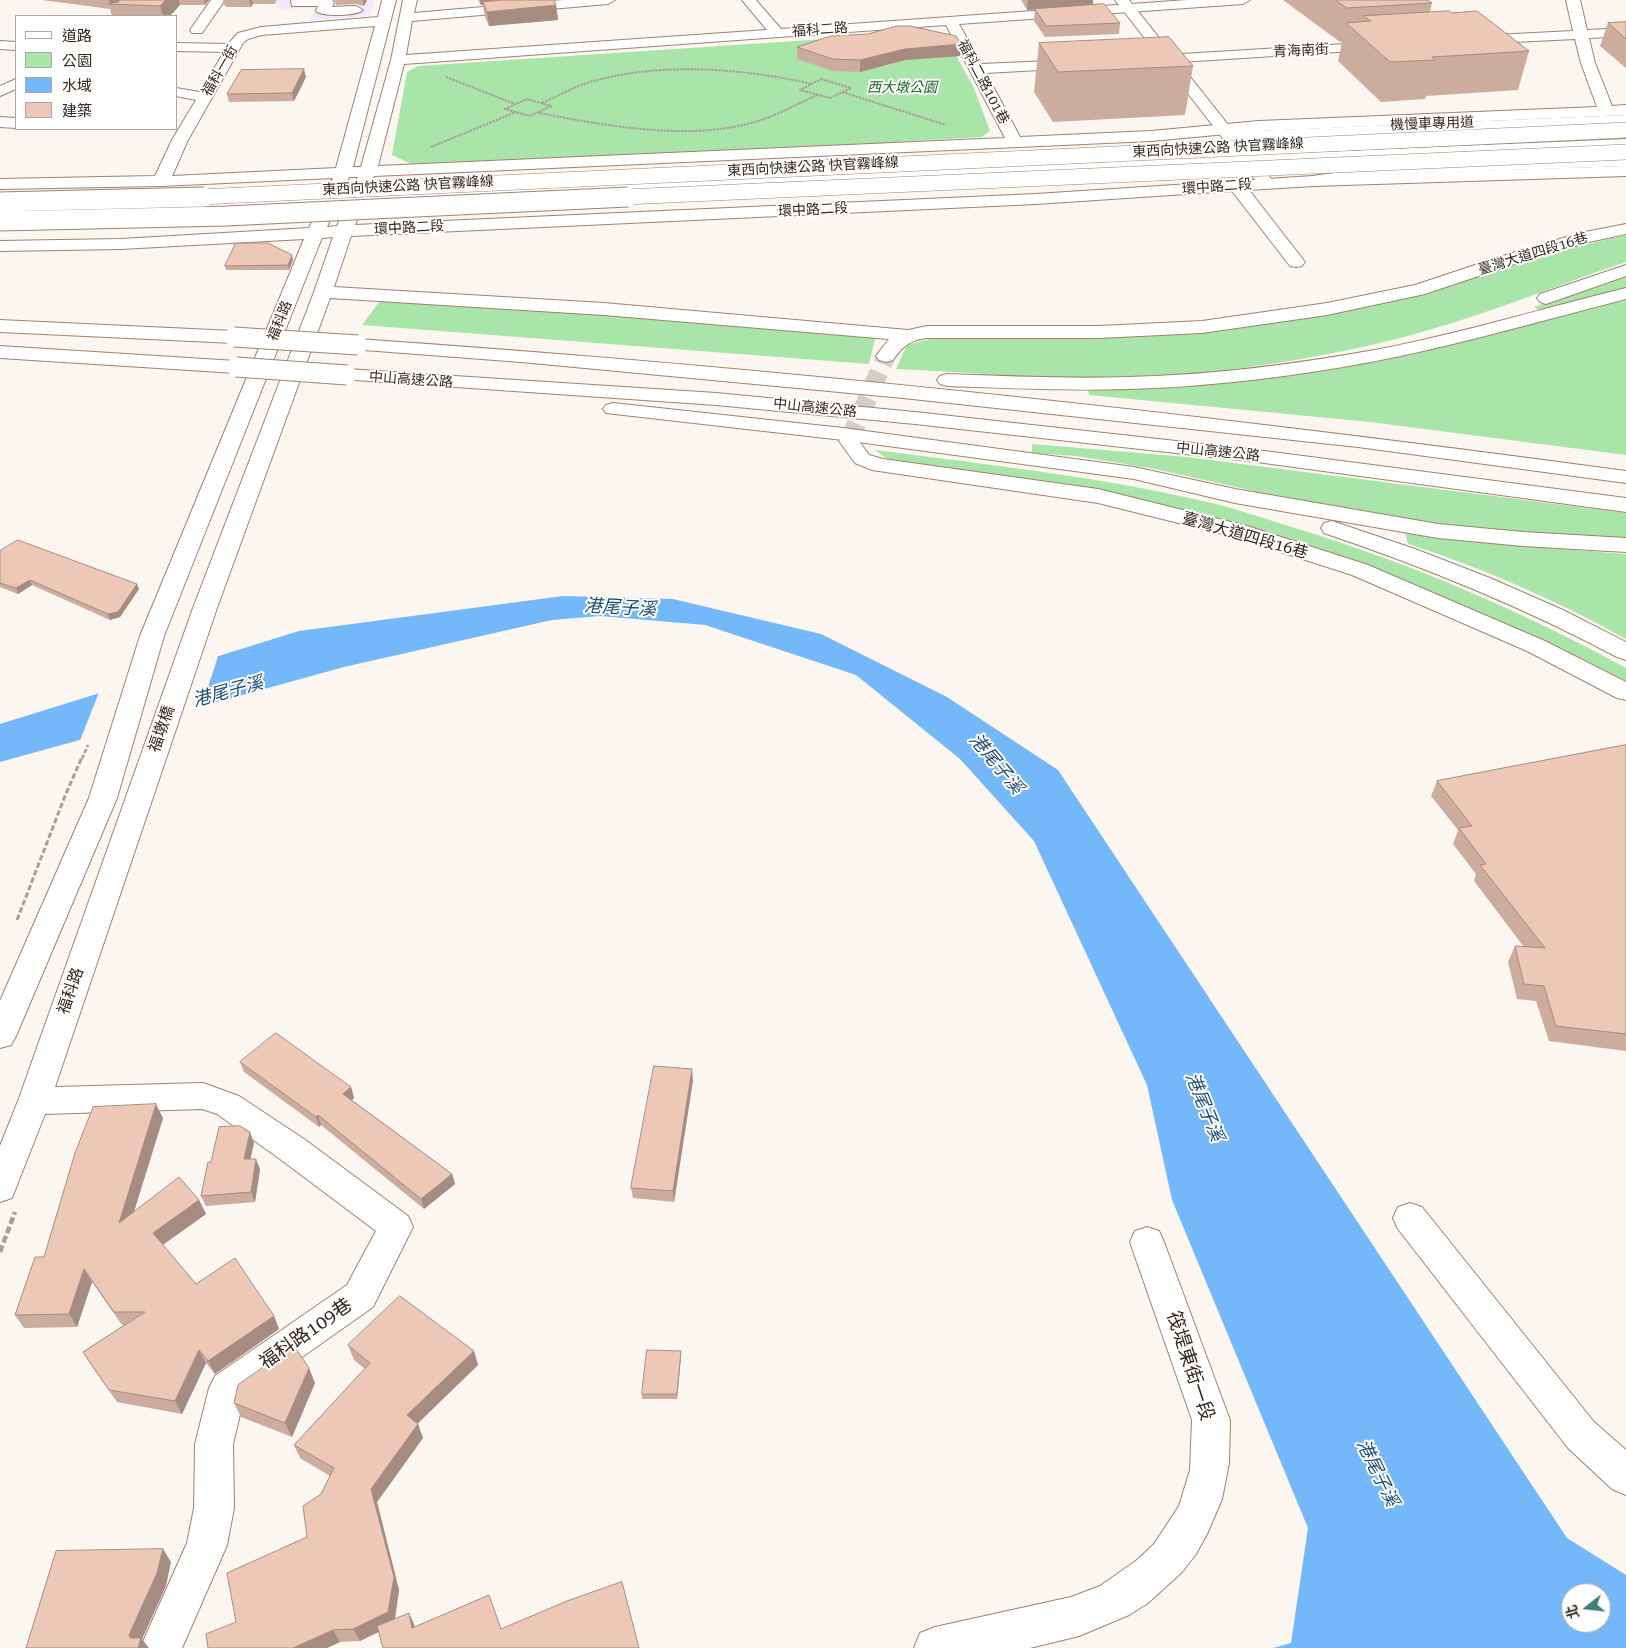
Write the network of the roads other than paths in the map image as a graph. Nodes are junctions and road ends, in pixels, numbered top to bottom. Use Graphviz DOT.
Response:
graph roads {
  1 [pos="218,0"];
  2 [pos="298,0"];
  3 [pos="410,0"];
  4 [pos="608,0"];
  5 [pos="749,0"];
  6 [pos="1243,0"];
  7 [pos="1573,0"];
  8 [pos="1126,4"];
  9 [pos="973,6"];
  10 [pos="387,10"];
  11 [pos="406,18"];
  12 [pos="984,19"];
  13 [pos="951,21"];
  14 [pos="197,30"];
  15 [pos="1626,32"];
  16 [pos="777,33"];
  17 [pos="1581,34"];
  18 [pos="1463,41"];
  19 [pos="0,45"];
  20 [pos="1394,45"];
  21 [pos="15,46"];
  22 [pos="178,47"];
  23 [pos="234,48"];
  24 [pos="1168,59"];
  25 [pos="398,60"];
  26 [pos="1140,60"];
  27 [pos="1091,63"];
  28 [pos="976,69"];
  29 [pos="0,78"];
  30 [pos="15,81"];
  31 [pos="15,82"];
  32 [pos="0,92"];
  33 [pos="178,92"];
  34 [pos="205,97"];
  35 [pos="1626,110"];
  36 [pos="1606,111"];
  37 [pos="1626,116"];
  38 [pos="1626,120"];
  39 [pos="0,122"];
  40 [pos="15,123"];
  41 [pos="1407,127"];
  42 [pos="1626,130"];
  43 [pos="1231,132"];
  44 [pos="1626,137"];
  45 [pos="1015,142"];
  46 [pos="1626,144"];
  47 [pos="1626,152"];
  48 [pos="1246,156"];
  49 [pos="1626,161"];
  50 [pos="862,165"];
  51 [pos="1626,165"];
  52 [pos="1399,170"];
  53 [pos="1626,171"];
  54 [pos="344,172"];
  55 [pos="368,172"];
  56 [pos="161,181"];
  57 [pos="1313,181"];
  58 [pos="1266,183"];
  59 [pos="0,184"];
  60 [pos="1236,185"];
  61 [pos="0,190"];
  62 [pos="739,193"];
  63 [pos="358,195"];
  64 [pos="332,197"];
  65 [pos="0,203"];
  66 [pos="0,210"];
  67 [pos="0,221"];
  68 [pos="1626,229"];
  69 [pos="0,230"];
  70 [pos="343,231"];
  71 [pos="315,233"];
  72 [pos="0,246"];
  73 [pos="1296,262"];
  74 [pos="1626,270"];
  75 [pos="323,292"];
  76 [pos="1626,293"];
  77 [pos="0,326"];
  78 [pos="906,335"];
  79 [pos="0,352"];
  80 [pos="521,356"];
  81 [pos="886,356"];
  82 [pos="1337,362"];
  83 [pos="423,381"];
  84 [pos="849,441"];
  85 [pos="1626,477"];
  86 [pos="1235,496"];
  87 [pos="1626,505"];
  88 [pos="1626,545"];
  89 [pos="205,608"];
  90 [pos="1626,652"];
  91 [pos="1626,692"];
  92 [pos="140,793"];
  93 [pos="0,1036"];
  94 [pos="34,1102"];
  95 [pos="0,1188"];
  96 [pos="1410,1218"];
  97 [pos="1147,1242"];
  98 [pos="1626,1476"];
  99 [pos="161,1648"];
  100 [pos="935,1648"];
  1 -- 14 [label="main road"];
  2 -- 10 [label="main road"];
  3 -- 11 [label="main road, 福科路"];
  4 -- 11 [label="main road"];
  5 -- 16 [label="main road"];
  6 -- 8 [label="main road, 福科二路"];
  7 -- 17 [label="main road"];
  8 -- 12 [label="main road, 福科二路"];
  8 -- 24 [label="main road"];
  9 -- 12 [label="main road"];
  10 -- 23 [label="main road, 福科一街"];
  10 -- 54 [label="main road, 福科路"];
  11 -- 25 [label="main road, 福科路"];
  12 -- 13 [label="main road, 福科二路"];
  13 -- 16 [label="main road, 福科二路"];
  13 -- 28 [label="main road, 福科二路101巷"];
  15 -- 17 [label="main road"];
  16 -- 25 [label="main road, 福科二路"];
  17 -- 18 [label="main road"];
  17 -- 36 [label="main road"];
  19 -- 21 [label="main road"];
  20 -- 24 [label="main road, 青海南街"];
  22 -- 23 [label="main road"];
  23 -- 34 [label="main road, 福科一街"];
  24 -- 26 [label="main road, 青海南街"];
  24 -- 43 [label="main road"];
  25 -- 55 [label="main road, 福科路"];
  27 -- 28 [label="main road"];
  28 -- 45 [label="main road, 福科二路101巷"];
  29 -- 30 [label="main road"];
  31 -- 32 [label="main road"];
  33 -- 34 [label="main road"];
  34 -- 56 [label="main road, 福科一街"];
  35 -- 36 [label="main road"];
  36 -- 43 [label="main road"];
  37 -- 41 [label="main road, 機慢車專用道"];
  38 -- 41 [label="main road"];
  39 -- 40 [label="main road"];
  41 -- 43 [label="main road"];
  42 -- 50 [label="main road, 東西向快速公路 快官霧峰線, bridge"];
  43 -- 45 [label="main road"];
  43 -- 48 [label="main road"];
  44 -- 48 [label="main road, 環中路二段"];
  45 -- 55 [label="main road"];
  46 -- 48 [label="main road, 環中路二段"];
  47 -- 62 [label="main road, 東西向快速公路 快官霧峰線, bridge"];
  48 -- 58 [label="main road"];
  48 -- 63 [label="main road, 環中路二段"];
  49 -- 52 [label="main road"];
  50 -- 61 [label="main road, bridge"];
  50 -- 65 [label="main road, 東西向快速公路 快官霧峰線, bridge"];
  51 -- 52 [label="main road"];
  52 -- 57 [label="main road"];
  53 -- 57 [label="main road, 環中路二段"];
  54 -- 55 [label="main road"];
  54 -- 56 [label="main road"];
  54 -- 64 [label="main road, 福科路"];
  55 -- 63 [label="main road, 福科路"];
  56 -- 59 [label="main road"];
  57 -- 58 [label="main road, 環中路二段"];
  58 -- 60 [label="main road, 環中路二段"];
  60 -- 70 [label="main road, 環中路二段"];
  60 -- 73 [label="main road"];
  62 -- 67 [label="main road, 東西向快速公路 快官霧峰線, bridge"];
  62 -- 69 [label="main road, bridge"];
  63 -- 64 [label="main road, 環中路二段"];
  63 -- 70 [label="main road, 福科路"];
  64 -- 65 [label="main road, 環中路二段"];
  64 -- 66 [label="main road, 環中路二段"];
  64 -- 71 [label="main road, 福科路"];
  68 -- 78 [label="main road, 臺灣大道四段16巷"];
  70 -- 71 [label="main road, 環中路二段"];
  70 -- 75 [label="main road, 福科路"];
  71 -- 72 [label="main road, 環中路二段"];
  71 -- 93 [label="main road, 福科路"];
  74 -- 82 [label="main road"];
  75 -- 78 [label="main road, 臺灣大道四段16巷"];
  75 -- 89 [label="main road, 福科路"];
  76 -- 82 [label="main road"];
  77 -- 80 [label="main road, 中山高速公路, bridge"];
  78 -- 81 [label="main road"];
  79 -- 83 [label="main road, 中山高速公路, bridge"];
  80 -- 82 [label="main road"];
  80 -- 85 [label="main road, 中山高速公路"];
  83 -- 86 [label="main road"];
  83 -- 87 [label="main road, 中山高速公路"];
  84 -- 91 [label="main road, 臺灣大道四段16巷"];
  86 -- 88 [label="main road"];
  86 -- 90 [label="main road"];
  89 -- 92 [label="main road, 福墩橋"];
  92 -- 94 [label="main road, 福科路"];
  94 -- 95 [label="main road, 福科路"];
  94 -- 99 [label="main road, 福科路109巷"];
  96 -- 98 [label="main road"];
  97 -- 100 [label="main road, 筏堤東街一段"];
}
